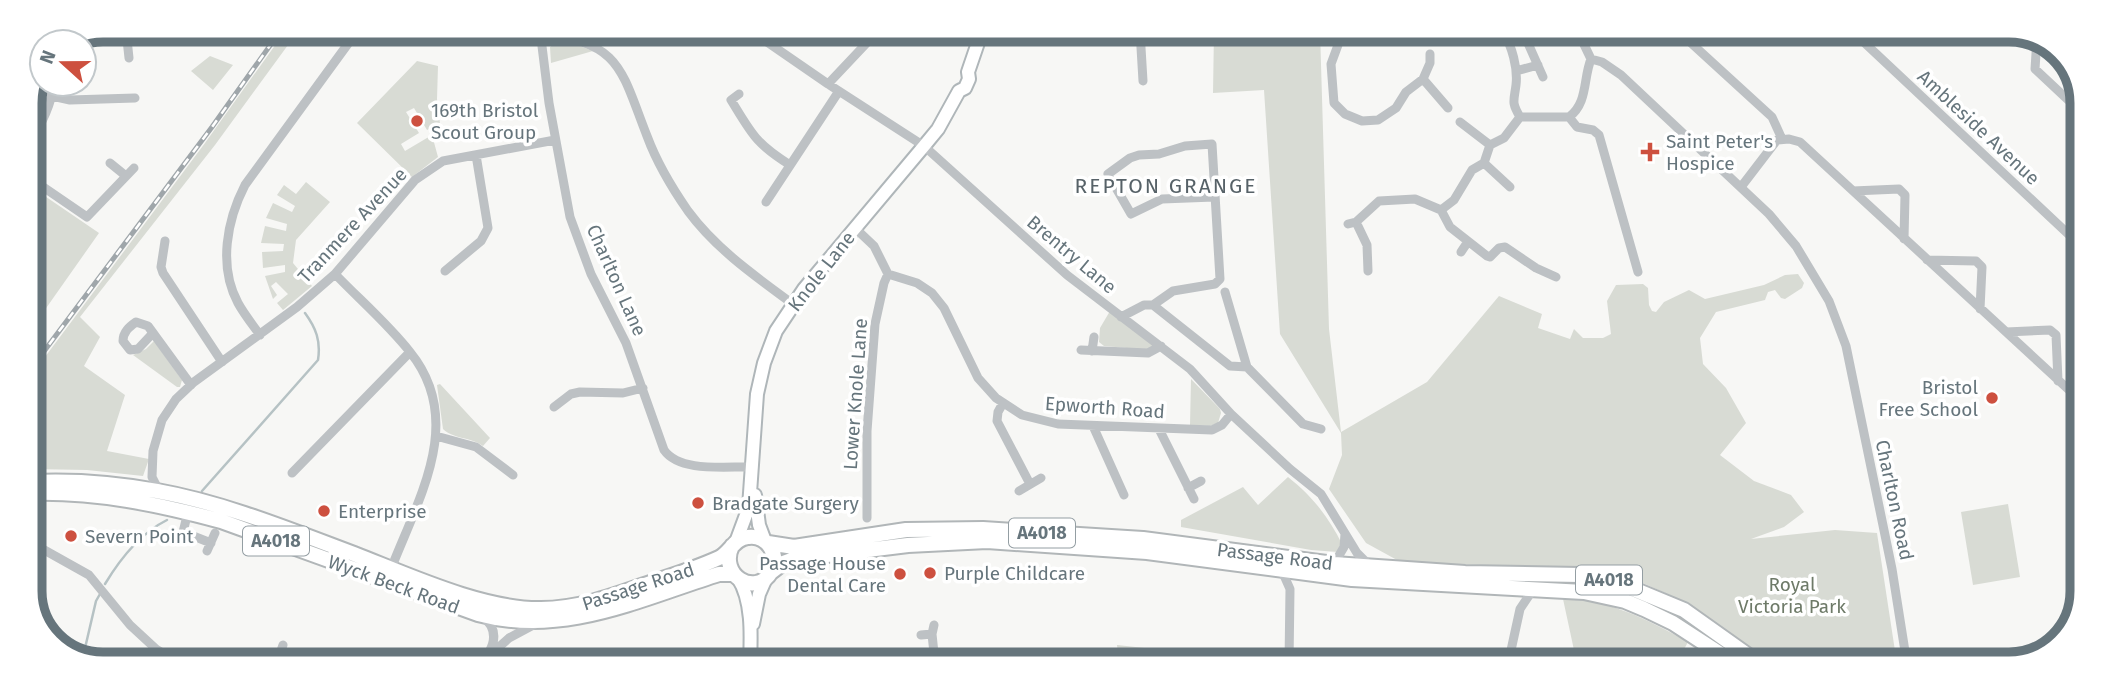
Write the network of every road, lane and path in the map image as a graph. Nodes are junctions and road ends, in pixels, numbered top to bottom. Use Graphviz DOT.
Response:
graph roads {
  1 [pos="127,42"];
  2 [pos="349,42"];
  3 [pos="542,42"];
  4 [pos="585,42"];
  5 [pos="767,42"];
  6 [pos="868,42"];
  7 [pos="978,42"];
  8 [pos="1141,42"];
  9 [pos="1338,42"];
  10 [pos="1508,42"];
  11 [pos="1528,42"];
  12 [pos="1583,42"];
  13 [pos="1690,42"];
  14 [pos="1864,42"];
  15 [pos="2036,49"];
  16 [pos="1430,54"];
  17 [pos="129,58"];
  18 [pos="1591,59"];
  19 [pos="1538,65"];
  20 [pos="1143,69"];
  21 [pos="1130,70"];
  22 [pos="1516,71"];
  23 [pos="1543,77"];
  24 [pos="1423,79"];
  25 [pos="1143,81"];
  26 [pos="828,84"];
  27 [pos="839,91"];
  28 [pos="739,94"];
  29 [pos="51,98"];
  30 [pos="61,98"];
  31 [pos="135,98"];
  32 [pos="2070,102"];
  33 [pos="1448,108"];
  34 [pos="1520,117"];
  35 [pos="1569,117"];
  36 [pos="42,121"];
  37 [pos="1460,122"];
  38 [pos="1782,139"];
  39 [pos="555,140"];
  40 [pos="1490,145"];
  41 [pos="924,146"];
  42 [pos="476,155"];
  43 [pos="110,163"];
  44 [pos="1484,163"];
  45 [pos="790,165"];
  46 [pos="134,168"];
  47 [pos="126,176"];
  48 [pos="42,185"];
  49 [pos="1510,187"];
  50 [pos="1741,187"];
  51 [pos="1853,191"];
  52 [pos="1214,197"];
  53 [pos="766,202"];
  54 [pos="1441,210"];
  55 [pos="855,228"];
  56 [pos="2070,236"];
  57 [pos="1905,239"];
  58 [pos="165,241"];
  59 [pos="1467,243"];
  60 [pos="1461,252"];
  61 [pos="1927,260"];
  62 [pos="445,271"];
  63 [pos="1368,271"];
  64 [pos="1639,272"];
  65 [pos="335,274"];
  66 [pos="888,274"];
  67 [pos="1556,277"];
  68 [pos="1225,292"];
  69 [pos="793,304"];
  70 [pos="1153,305"];
  71 [pos="1980,309"];
  72 [pos="1121,317"];
  73 [pos="2006,332"];
  74 [pos="153,334"];
  75 [pos="260,335"];
  76 [pos="1094,337"];
  77 [pos="1161,346"];
  78 [pos="1081,350"];
  79 [pos="1093,351"];
  80 [pos="410,352"];
  81 [pos="222,362"];
  82 [pos="1247,367"];
  83 [pos="2058,381"];
  84 [pos="191,385"];
  85 [pos="643,388"];
  86 [pos="2070,391"];
  87 [pos="1003,403"];
  88 [pos="554,407"];
  89 [pos="1231,414"];
  90 [pos="1093,426"];
  91 [pos="1159,429"];
  92 [pos="1321,429"];
  93 [pos="436,436"];
  94 [pos="510,456"];
  95 [pos="503,465"];
  96 [pos="753,467"];
  97 [pos="292,473"];
  98 [pos="513,474"];
  99 [pos="1041,478"];
  100 [pos="752,481"];
  101 [pos="1201,481"];
  102 [pos="42,482"];
  103 [pos="1030,484"];
  104 [pos="1188,488"];
  105 [pos="1124,490"];
  106 [pos="159,491"];
  107 [pos="1019,491"];
  108 [pos="42,494"];
  109 [pos="1194,499"];
  110 [pos="188,512"];
  111 [pos="867,518"];
  112 [pos="1345,533"];
  113 [pos="211,542"];
  114 [pos="767,542"];
  115 [pos="734,544"];
  116 [pos="42,549"];
  117 [pos="1334,564"];
  118 [pos="1371,567"];
  119 [pos="391,569"];
  120 [pos="1282,571"];
  121 [pos="1302,574"];
  122 [pos="736,576"];
  123 [pos="768,576"];
  124 [pos="1290,589"];
  125 [pos="1525,590"];
  126 [pos="496,603"];
  127 [pos="478,614"];
  128 [pos="515,621"];
  129 [pos="543,622"];
  130 [pos="751,635"];
  131 [pos="921,635"];
  132 [pos="283,645"];
  133 [pos="161,652"];
  134 [pos="282,652"];
  135 [pos="488,652"];
  136 [pos="493,652"];
  137 [pos="750,652"];
  138 [pos="934,652"];
  139 [pos="1289,652"];
  140 [pos="1511,652"];
  141 [pos="1718,652"];
  142 [pos="1743,652"];
  143 [pos="1905,652"];
  1 -- 17 [label="street"];
  2 -- 75 [label="street"];
  3 -- 39 [label="street, Charlton Lane"];
  4 -- 69 [label="street"];
  5 -- 26 [label="street, Brentry Lane"];
  6 -- 26 [label="street"];
  7 -- 41 [label="street, Knole Lane"];
  8 -- 20 [label="street"];
  9 -- 24 [label="street"];
  10 -- 22 [label="street"];
  11 -- 19 [label="street"];
  12 -- 18 [label="street"];
  13 -- 38 [label="street"];
  14 -- 56 [label="street, Ambleside Avenue"];
  15 -- 32 [label="street"];
  16 -- 24 [label="street"];
  18 -- 35 [label="street"];
  18 -- 50 [label="street, Charlton Road"];
  19 -- 22 [label="street"];
  19 -- 23 [label="street"];
  20 -- 21 [label="street"];
  20 -- 25 [label="street"];
  22 -- 34 [label="street"];
  24 -- 33 [label="street"];
  26 -- 27 [label="street, Brentry Lane"];
  27 -- 41 [label="street, Brentry Lane"];
  27 -- 45 [label="street"];
  28 -- 45 [label="street"];
  29 -- 36 [label="street"];
  30 -- 31 [label="street"];
  34 -- 35 [label="street"];
  34 -- 40 [label="street"];
  35 -- 64 [label="street"];
  37 -- 40 [label="street"];
  38 -- 50 [label="street"];
  38 -- 51 [label="street"];
  39 -- 42 [label="street, Tranmere Avenue"];
  39 -- 85 [label="street, Charlton Lane"];
  40 -- 44 [label="street"];
  41 -- 55 [label="street, Knole Lane"];
  41 -- 72 [label="street, Brentry Lane"];
  42 -- 62 [label="street"];
  42 -- 65 [label="street, Tranmere Avenue"];
  43 -- 47 [label="street"];
  44 -- 49 [label="street"];
  44 -- 54 [label="street"];
  45 -- 53 [label="street"];
  46 -- 47 [label="street"];
  47 -- 48 [label="street"];
  50 -- 143 [label="street, Charlton Road"];
  51 -- 57 [label="street"];
  51 -- 57 [label="street"];
  52 -- 52 [label="street"];
  52 -- 70 [label="street"];
  54 -- 59 [label="street"];
  54 -- 63 [label="street"];
  55 -- 66 [label="street"];
  55 -- 69 [label="street, Knole Lane"];
  57 -- 61 [label="street"];
  58 -- 81 [label="street"];
  59 -- 60 [label="street"];
  59 -- 67 [label="street"];
  61 -- 71 [label="street"];
  61 -- 71 [label="street"];
  65 -- 75 [label="street, Tranmere Avenue"];
  65 -- 80 [label="street"];
  66 -- 87 [label="street, Epworth Road"];
  66 -- 111 [label="street, Lower Knole Lane"];
  68 -- 82 [label="street"];
  69 -- 96 [label="street, Knole Lane"];
  70 -- 72 [label="street"];
  70 -- 82 [label="street"];
  71 -- 73 [label="street"];
  72 -- 77 [label="street, Brentry Lane"];
  73 -- 83 [label="street"];
  73 -- 83 [label="street"];
  74 -- 84 [label="street"];
  75 -- 81 [label="street, Tranmere Avenue"];
  76 -- 79 [label="street"];
  77 -- 79 [label="street"];
  77 -- 89 [label="street, Brentry Lane"];
  78 -- 79 [label="street"];
  80 -- 93 [label="street"];
  80 -- 97 [label="street"];
  81 -- 84 [label="street, Tranmere Avenue"];
  82 -- 92 [label="street"];
  83 -- 86 [label="street"];
  84 -- 106 [label="street, Tranmere Avenue"];
  85 -- 88 [label="street"];
  85 -- 96 [label="street, Charlton Lane"];
  87 -- 90 [label="street, Epworth Road"];
  87 -- 103 [label="street"];
  89 -- 91 [label="street, Epworth Road"];
  89 -- 112 [label="street, Brentry Lane"];
  90 -- 91 [label="street, Epworth Road"];
  90 -- 105 [label="street"];
  91 -- 104 [label="street"];
  93 -- 95 [label="street"];
  93 -- 119 [label="street"];
  94 -- 95 [label="street"];
  95 -- 98 [label="street"];
  96 -- 100 [label="street, Knole Lane"];
  99 -- 103 [label="street"];
  100 -- 114 [label="street, Knole Lane"];
  100 -- 115 [label="street, Knole Lane"];
  101 -- 104 [label="street"];
  102 -- 106 [label="main road, Wyck Beck Road / A4018"];
  103 -- 107 [label="street"];
  104 -- 109 [label="street"];
  106 -- 119 [label="main road, Wyck Beck Road / A4018"];
  108 -- 110 [label="main road, Wyck Beck Road / A4018"];
  110 -- 113 [label="street"];
  110 -- 127 [label="main road, Wyck Beck Road / A4018"];
  112 -- 117 [label="street"];
  112 -- 118 [label="street, Brentry Lane"];
  114 -- 115 [label="main road, A4018"];
  114 -- 117 [label="main road, Passage Road / A4018"];
  114 -- 123 [label="main road"];
  115 -- 122 [label="main road"];
  115 -- 126 [label="main road, Passage Road / A4018"];
  116 -- 133 [label="street"];
  117 -- 118 [label="main road, Passage Road / A4018"];
  118 -- 142 [label="main road, Passage Road / A4018"];
  119 -- 126 [label="main road, Wyck Beck Road / A4018"];
  120 -- 121 [label="main road, Passage Road / A4018"];
  120 -- 123 [label="main road, Passage Road / A4018"];
  120 -- 124 [label="street"];
  121 -- 124 [label="street"];
  121 -- 125 [label="main road, Passage Road / A4018"];
  122 -- 123 [label="main road, A4018"];
  122 -- 129 [label="main road, Passage Road / A4018"];
  122 -- 130 [label="street"];
  123 -- 130 [label="street"];
  124 -- 139 [label="street"];
  125 -- 140 [label="street"];
  125 -- 141 [label="main road, Passage Road / A4018"];
  127 -- 128 [label="main road, Wyck Beck Road / A4018"];
  127 -- 135 [label="street, Passage Road"];
  128 -- 129 [label="main road, Passage Road / A4018"];
  129 -- 136 [label="street, Passage Road"];
  130 -- 137 [label="street"];
  131 -- 138 [label="street"];
  132 -- 134 [label="street"];
}
